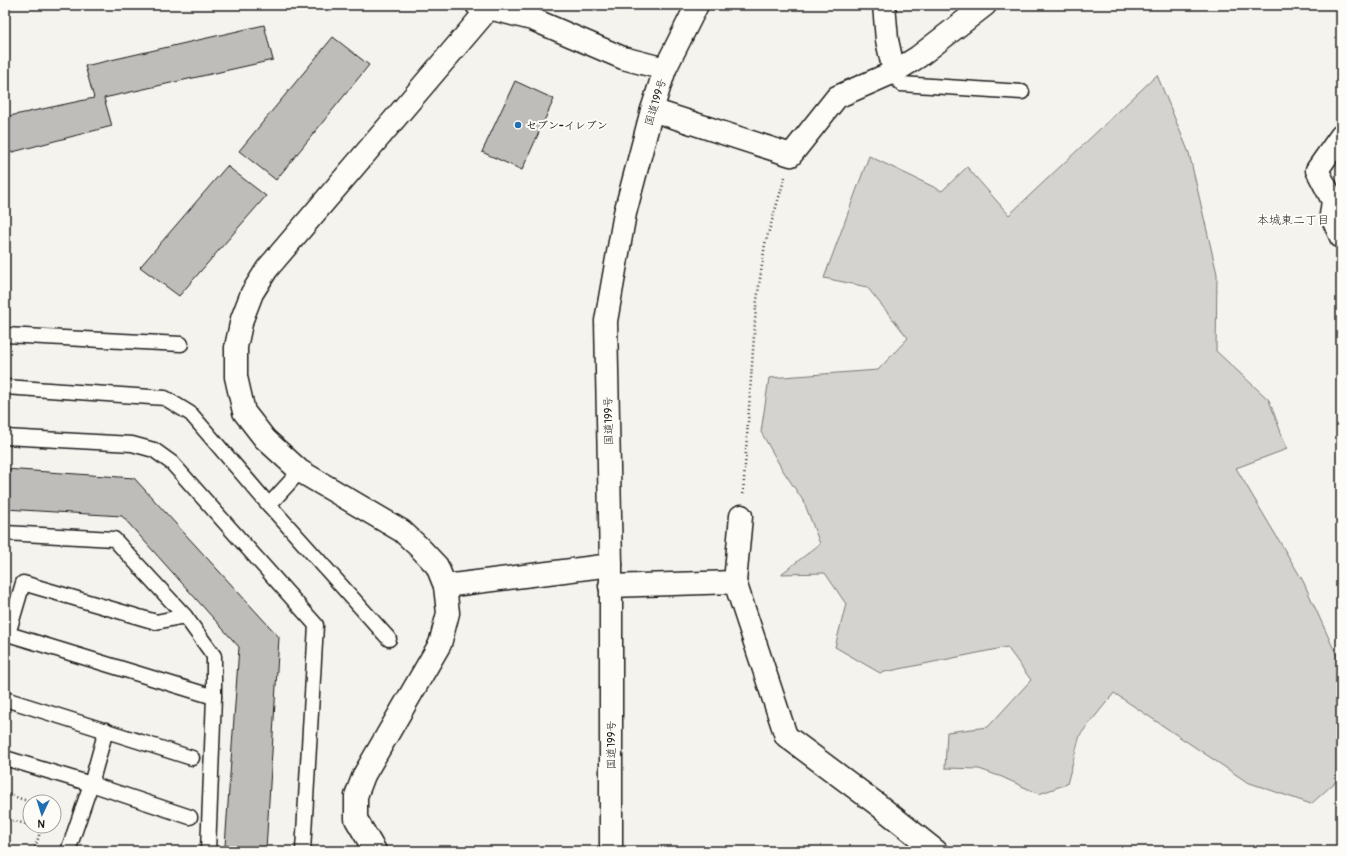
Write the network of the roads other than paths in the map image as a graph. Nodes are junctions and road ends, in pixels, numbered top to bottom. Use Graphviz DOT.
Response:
graph roads {
  1 [pos="697,5"];
  2 [pos="884,5"];
  3 [pos="984,5"];
  4 [pos="483,6"];
  5 [pos="665,69"];
  6 [pos="894,72"];
  7 [pos="1022,92"];
  8 [pos="652,110"];
  9 [pos="1341,136"];
  10 [pos="1341,238"];
  11 [pos="5,335"];
  12 [pos="181,344"];
  13 [pos="5,387"];
  14 [pos="5,437"];
  15 [pos="300,471"];
  16 [pos="269,504"];
  17 [pos="741,516"];
  18 [pos="5,533"];
  19 [pos="610,575"];
  20 [pos="735,582"];
  21 [pos="445,586"];
  22 [pos="184,616"];
  23 [pos="389,639"];
  24 [pos="214,697"];
  25 [pos="5,699"];
  26 [pos="106,730"];
  27 [pos="5,758"];
  28 [pos="192,758"];
  29 [pos="92,784"];
  30 [pos="190,817"];
  31 [pos="303,833"];
  32 [pos="68,851"];
  33 [pos="208,851"];
  34 [pos="303,851"];
  35 [pos="314,851"];
  36 [pos="375,851"];
  37 [pos="611,851"];
  38 [pos="936,851"];
  1 -- 5 [label="main road, 国道199号"];
  2 -- 6 [label="main road"];
  3 -- 6 [label="main road"];
  4 -- 5 [label="main road"];
  4 -- 15 [label="main road"];
  5 -- 8 [label="main road, 国道199号"];
  6 -- 7 [label="lane"];
  6 -- 8 [label="main road"];
  8 -- 19 [label="main road, 国道199号"];
  9 -- 10 [label="main road"];
  11 -- 12 [label="lane"];
  13 -- 16 [label="lane"];
  14 -- 31 [label="lane"];
  15 -- 16 [label="lane"];
  15 -- 21 [label="main road"];
  16 -- 23 [label="lane"];
  17 -- 20 [label="main road"];
  18 -- 22 [label="lane"];
  19 -- 20 [label="main road"];
  19 -- 21 [label="main road"];
  19 -- 37 [label="main road, 国道199号"];
  20 -- 38 [label="main road"];
  21 -- 36 [label="main road"];
  22 -- 24 [label="lane"];
  22 -- 24 [label="lane"];
  24 -- 33 [label="lane"];
  25 -- 26 [label="lane"];
  26 -- 28 [label="lane"];
  26 -- 29 [label="lane"];
  27 -- 29 [label="lane"];
  29 -- 30 [label="lane"];
  29 -- 32 [label="lane"];
  31 -- 34 [label="lane"];
  31 -- 35 [label="lane"];
}
